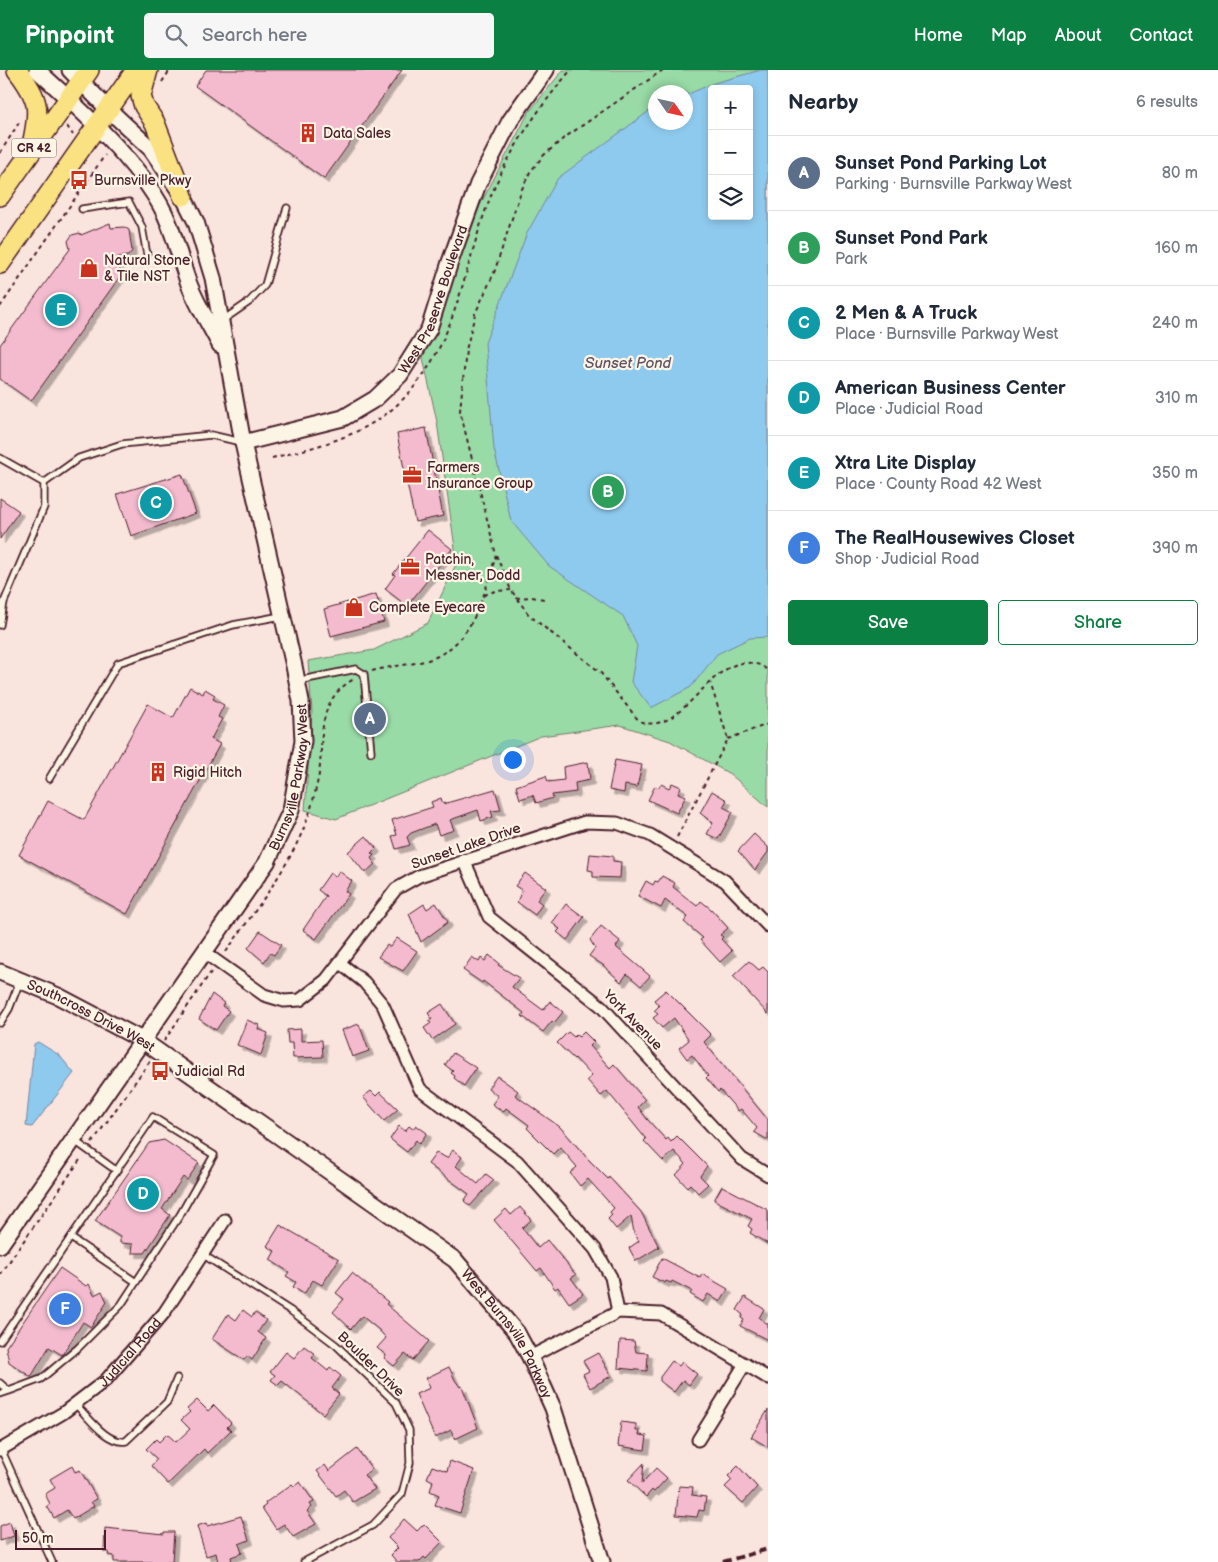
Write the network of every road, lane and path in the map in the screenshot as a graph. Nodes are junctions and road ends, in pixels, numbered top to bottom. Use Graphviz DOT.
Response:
graph roads {
  1 [pos="17,70"];
  2 [pos="37,70"];
  3 [pos="136,70"];
  4 [pos="148,70"];
  5 [pos="546,70"];
  6 [pos="663,70"];
  7 [pos="80,74"];
  8 [pos="68,100"];
  9 [pos="108,109"];
  10 [pos="23,116"];
  11 [pos="95,127"];
  12 [pos="0,153"];
  13 [pos="30,153"];
  14 [pos="97,165"];
  15 [pos="0,196"];
  16 [pos="183,196"];
  17 [pos="287,208"];
  18 [pos="82,209"];
  19 [pos="147,255"];
  20 [pos="0,264"];
  21 [pos="0,307"];
  22 [pos="221,321"];
  23 [pos="228,359"];
  24 [pos="243,443"];
  25 [pos="0,458"];
  26 [pos="44,483"];
  27 [pos="511,590"];
  28 [pos="484,595"];
  29 [pos="516,598"];
  30 [pos="544,600"];
  31 [pos="283,616"];
  32 [pos="0,625"];
  33 [pos="768,671"];
  34 [pos="297,681"];
  35 [pos="710,682"];
  36 [pos="768,724"];
  37 [pos="728,740"];
  38 [pos="371,752"];
  39 [pos="49,779"];
  40 [pos="671,848"];
  41 [pos="464,860"];
  42 [pos="768,926"];
  43 [pos="205,953"];
  44 [pos="340,964"];
  45 [pos="0,972"];
  46 [pos="20,981"];
  47 [pos="0,1024"];
  48 [pos="142,1040"];
  49 [pos="73,1140"];
  50 [pos="326,1169"];
  51 [pos="117,1171"];
  52 [pos="768,1175"];
  53 [pos="225,1220"];
  54 [pos="71,1238"];
  55 [pos="0,1245"];
  56 [pos="202,1254"];
  57 [pos="136,1282"];
  58 [pos="618,1312"];
  59 [pos="0,1341"];
  60 [pos="530,1357"];
  61 [pos="745,1364"];
  62 [pos="178,1378"];
  63 [pos="768,1378"];
  64 [pos="0,1383"];
  65 [pos="9,1391"];
  66 [pos="0,1394"];
  67 [pos="75,1404"];
  68 [pos="698,1440"];
  69 [pos="0,1449"];
  70 [pos="52,1562"];
  71 [pos="304,1562"];
  72 [pos="602,1562"];
  1 -- 13 [label="highway"];
  2 -- 8 [label="street"];
  3 -- 9 [label="highway, CR 42"];
  4 -- 16 [label="highway"];
  5 -- 24 [label="street, West Preserve Boulevard"];
  6 -- 27 [label="path"];
  7 -- 8 [label="highway, CR 42"];
  7 -- 9 [label="street, Burnsville Parkway West"];
  8 -- 11 [label="street, Burnsville Parkway West"];
  8 -- 13 [label="highway, CR 42"];
  9 -- 11 [label="highway, CR 42"];
  9 -- 16 [label="street, Burnsville Parkway West"];
  10 -- 12 [label="path"];
  11 -- 20 [label="highway, CR 42"];
  11 -- 23 [label="street, Burnsville Parkway West"];
  13 -- 15 [label="highway, CR 42"];
  14 -- 21 [label="path"];
  16 -- 22 [label="street, Burnsville Parkway West"];
  17 -- 22 [label="lane"];
  18 -- 19 [label="lane"];
  22 -- 23 [label="street, Burnsville Parkway West"];
  23 -- 24 [label="street, Burnsville Parkway West"];
  24 -- 26 [label="lane"];
  24 -- 31 [label="street, Burnsville Parkway West"];
  25 -- 26 [label="lane"];
  26 -- 32 [label="lane"];
  27 -- 28 [label="path"];
  27 -- 29 [label="path"];
  29 -- 30 [label="path"];
  29 -- 35 [label="path"];
  31 -- 34 [label="street, Burnsville Parkway West"];
  31 -- 39 [label="lane"];
  33 -- 35 [label="path"];
  34 -- 38 [label="lane"];
  34 -- 43 [label="street, Burnsville Parkway West"];
  35 -- 37 [label="path"];
  36 -- 37 [label="path"];
  37 -- 40 [label="path"];
  40 -- 41 [label="street, Sunset Lake Drive"];
  40 -- 42 [label="street, Sunset Lake Drive"];
  41 -- 44 [label="street, Sunset Lake Drive"];
  41 -- 52 [label="street, York Avenue"];
  43 -- 44 [label="street, Sunset Lake Drive"];
  43 -- 48 [label="street, Burnsville Parkway West"];
  44 -- 58 [label="street"];
  45 -- 46 [label="street, Southcross Drive West"];
  46 -- 47 [label="lane"];
  46 -- 48 [label="street, Southcross Drive West"];
  48 -- 49 [label="street"];
  48 -- 50 [label="street, Southcross Drive West"];
  49 -- 51 [label="lane"];
  49 -- 55 [label="street"];
  50 -- 60 [label="street, West Burnsville Parkway"];
  51 -- 54 [label="lane"];
  51 -- 57 [label="lane"];
  53 -- 56 [label="street, Judicial Road"];
  54 -- 57 [label="lane"];
  54 -- 59 [label="lane"];
  56 -- 67 [label="street, Judicial Road"];
  56 -- 71 [label="lane, Boulder Drive"];
  57 -- 65 [label="lane"];
  58 -- 60 [label="street"];
  58 -- 61 [label="street"];
  60 -- 72 [label="street, West Burnsville Parkway"];
  61 -- 63 [label="street"];
  61 -- 68 [label="street"];
  62 -- 67 [label="lane"];
  64 -- 65 [label="lane"];
  65 -- 66 [label="lane"];
  67 -- 69 [label="street, Judicial Road"];
  69 -- 70 [label="lane"];
}
